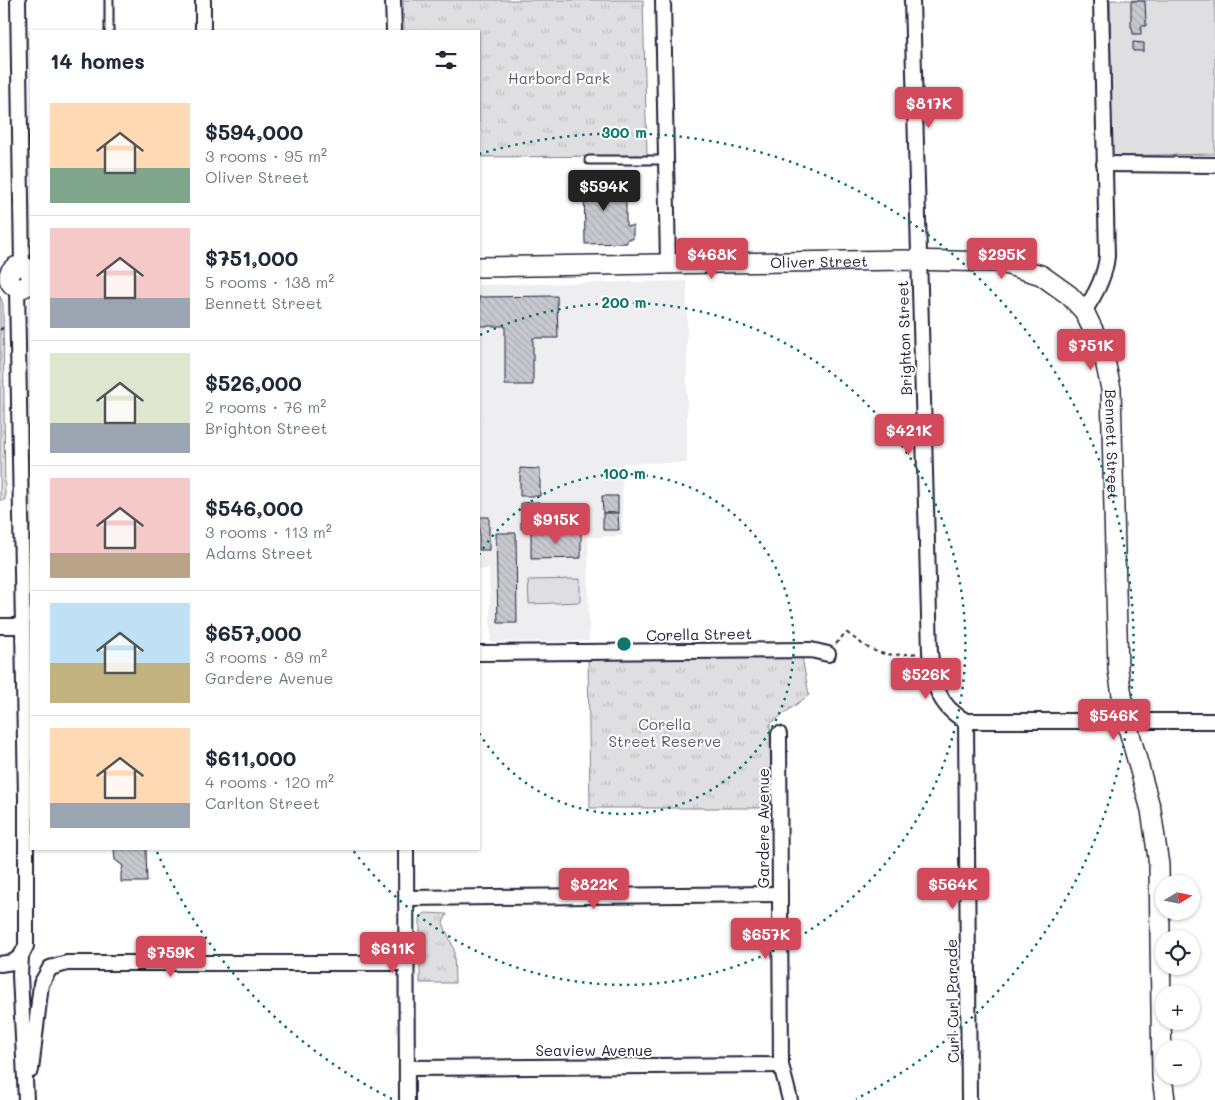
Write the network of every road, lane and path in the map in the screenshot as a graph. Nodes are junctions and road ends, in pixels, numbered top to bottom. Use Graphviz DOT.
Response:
graph roads {
  1 [pos="18,0"];
  2 [pos="108,0"];
  3 [pos="203,0"];
  4 [pos="393,0"];
  5 [pos="663,0"];
  6 [pos="912,0"];
  7 [pos="1101,0"];
  8 [pos="109,30"];
  9 [pos="203,30"];
  10 [pos="394,30"];
  11 [pos="588,160"];
  12 [pos="667,160"];
  13 [pos="1104,164"];
  14 [pos="1215,164"];
  15 [pos="918,259"];
  16 [pos="668,264"];
  17 [pos="480,268"];
  18 [pos="18,277"];
  19 [pos="1084,311"];
  20 [pos="6,324"];
  21 [pos="0,330"];
  22 [pos="0,626"];
  23 [pos="23,626"];
  24 [pos="930,652"];
  25 [pos="480,653"];
  26 [pos="828,654"];
  27 [pos="1126,720"];
  28 [pos="966,721"];
  29 [pos="1215,721"];
  30 [pos="779,734"];
  31 [pos="29,798"];
  32 [pos="406,850"];
  33 [pos="780,894"];
  34 [pos="408,898"];
  35 [pos="21,956"];
  36 [pos="407,963"];
  37 [pos="0,964"];
  38 [pos="781,1065"];
  39 [pos="408,1068"];
  40 [pos="26,1100"];
  41 [pos="407,1100"];
  42 [pos="790,1100"];
  43 [pos="969,1100"];
  44 [pos="1165,1100"];
  1 -- 18 [label="street"];
  2 -- 8 [label="lane"];
  3 -- 9 [label="street"];
  4 -- 10 [label="street"];
  5 -- 12 [label="street"];
  6 -- 15 [label="street, Brighton Street"];
  7 -- 13 [label="street"];
  11 -- 12 [label="lane"];
  12 -- 16 [label="street"];
  13 -- 14 [label="street"];
  13 -- 19 [label="street"];
  15 -- 16 [label="main road, Oliver Street"];
  15 -- 19 [label="main road, Oliver Street"];
  15 -- 24 [label="street, Brighton Street"];
  16 -- 17 [label="main road, Oliver Street"];
  18 -- 23 [label="street"];
  19 -- 27 [label="main road, Bennett Street"];
  20 -- 21 [label="path"];
  22 -- 23 [label="street"];
  23 -- 31 [label="street"];
  24 -- 26 [label="path"];
  24 -- 28 [label="street, Brighton Street"];
  25 -- 26 [label="street, Corella Street"];
  27 -- 28 [label="street"];
  27 -- 29 [label="street"];
  27 -- 44 [label="main road, Bennett Street"];
  28 -- 43 [label="street, Curl Curl Parade"];
  30 -- 33 [label="street, Gardere Avenue"];
  31 -- 35 [label="street"];
  32 -- 34 [label="street"];
  33 -- 34 [label="street"];
  33 -- 38 [label="street, Gardere Avenue"];
  34 -- 36 [label="street"];
  35 -- 37 [label="street"];
  35 -- 40 [label="street"];
  36 -- 39 [label="street"];
  36 -- 40 [label="street"];
  38 -- 39 [label="street, Seaview Avenue"];
  38 -- 42 [label="street, Gardere Avenue"];
  39 -- 41 [label="street"];
}
